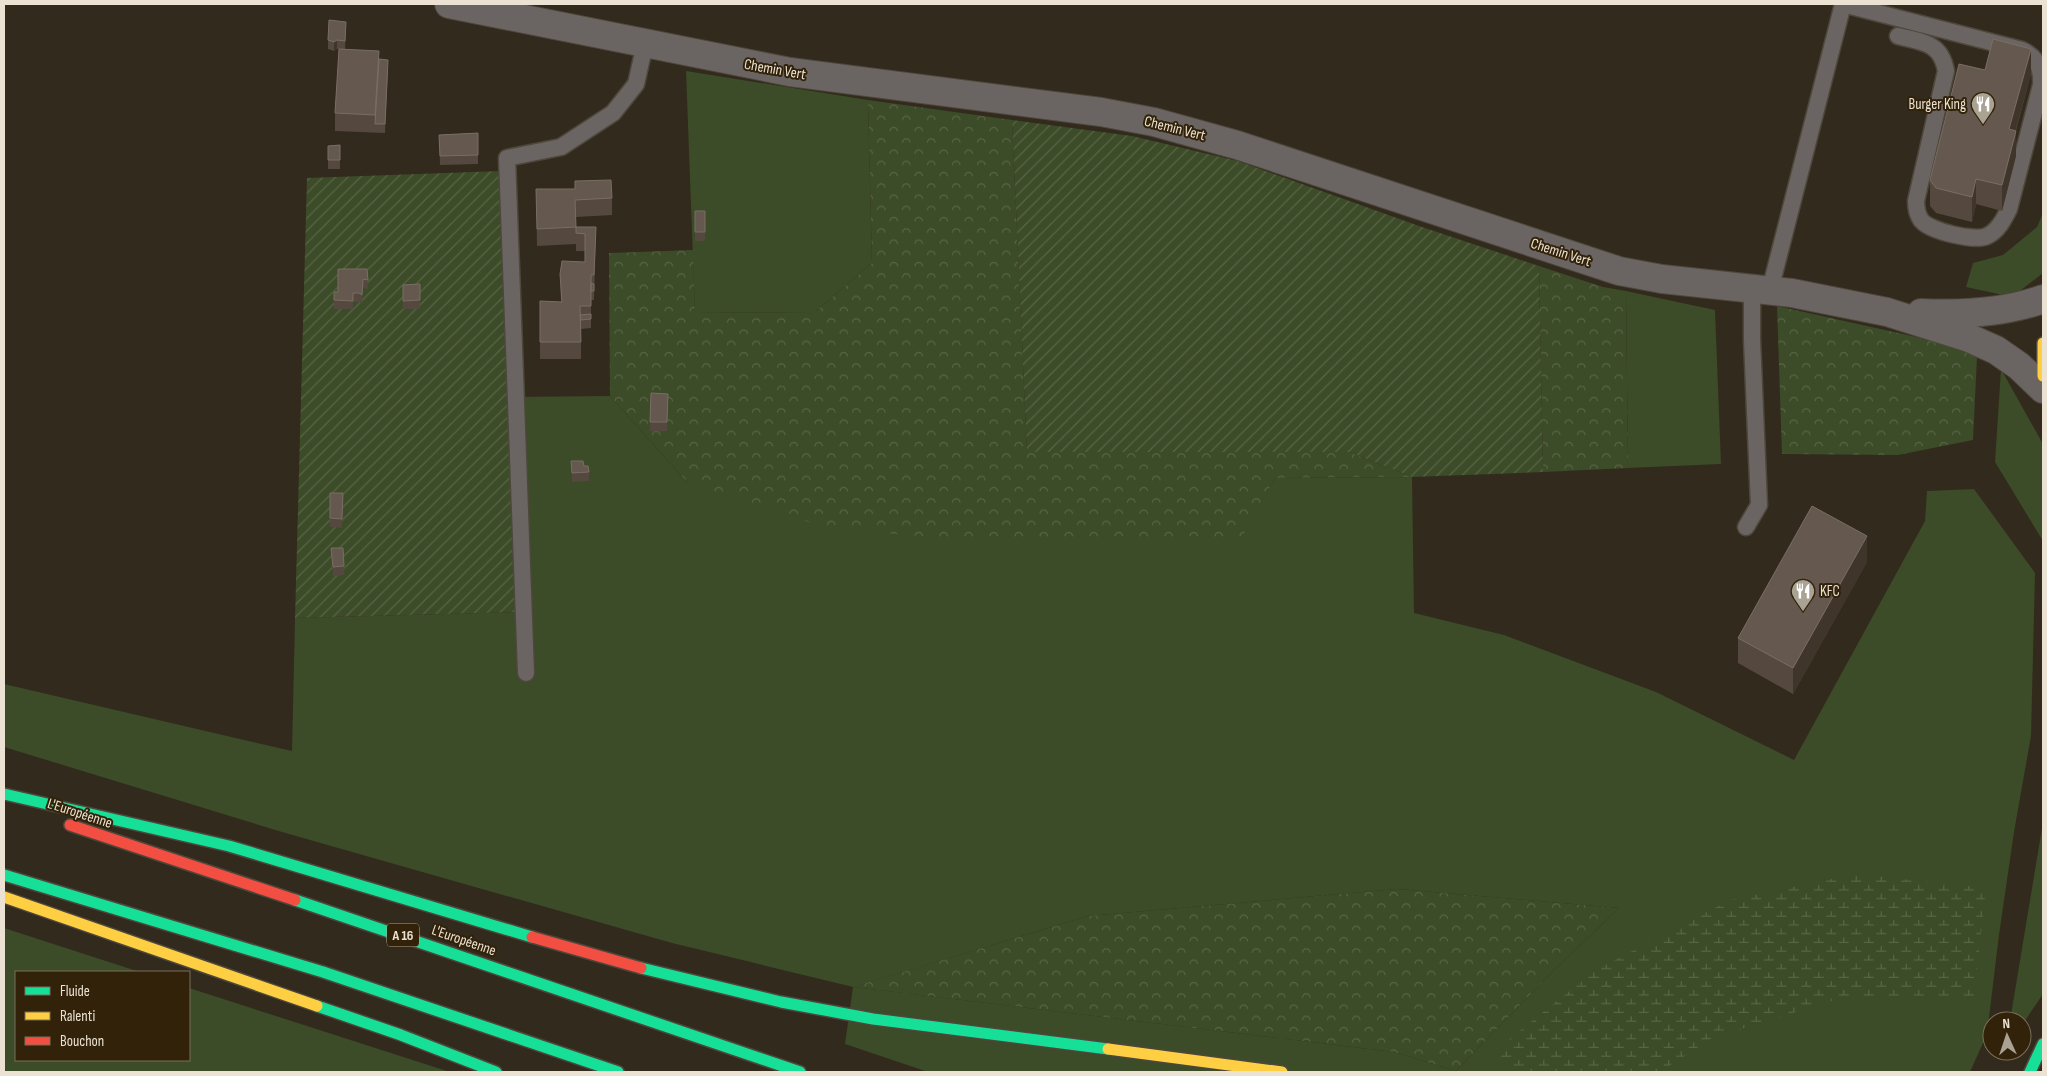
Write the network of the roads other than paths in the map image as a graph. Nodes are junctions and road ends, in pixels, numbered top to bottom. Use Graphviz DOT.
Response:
graph roads {
  1 [pos="449,4"];
  2 [pos="1843,4"];
  3 [pos="1898,36"];
  4 [pos="645,44"];
  5 [pos="1761,289"];
  6 [pos="2043,299"];
  7 [pos="1887,312"];
  8 [pos="2043,343"];
  9 [pos="2043,376"];
  10 [pos="2043,389"];
  11 [pos="1746,527"];
  12 [pos="526,673"];
  13 [pos="4,794"];
  14 [pos="4,803"];
  15 [pos="30,812"];
  16 [pos="56,821"];
  17 [pos="4,875"];
  18 [pos="4,897"];
  19 [pos="2043,1044"];
  20 [pos="496,1072"];
  21 [pos="618,1072"];
  22 [pos="800,1072"];
  23 [pos="1282,1072"];
  24 [pos="2030,1072"];
  1 -- 4 [label="street, Chemin Vert"];
  2 -- 3 [label="lane"];
  2 -- 5 [label="lane"];
  4 -- 5 [label="street, Chemin Vert"];
  4 -- 12 [label="lane"];
  5 -- 7 [label="street, Chemin Vert"];
  5 -- 11 [label="lane"];
  6 -- 7 [label="street"];
  7 -- 10 [label="street"];
  8 -- 9 [label="main road"];
  13 -- 23 [label="main road"];
  14 -- 15 [label="main road, L'Européenne"];
  16 -- 22 [label="main road, L'Européenne / A 16"];
  17 -- 21 [label="main road"];
  18 -- 20 [label="main road"];
  19 -- 24 [label="main road"];
}
